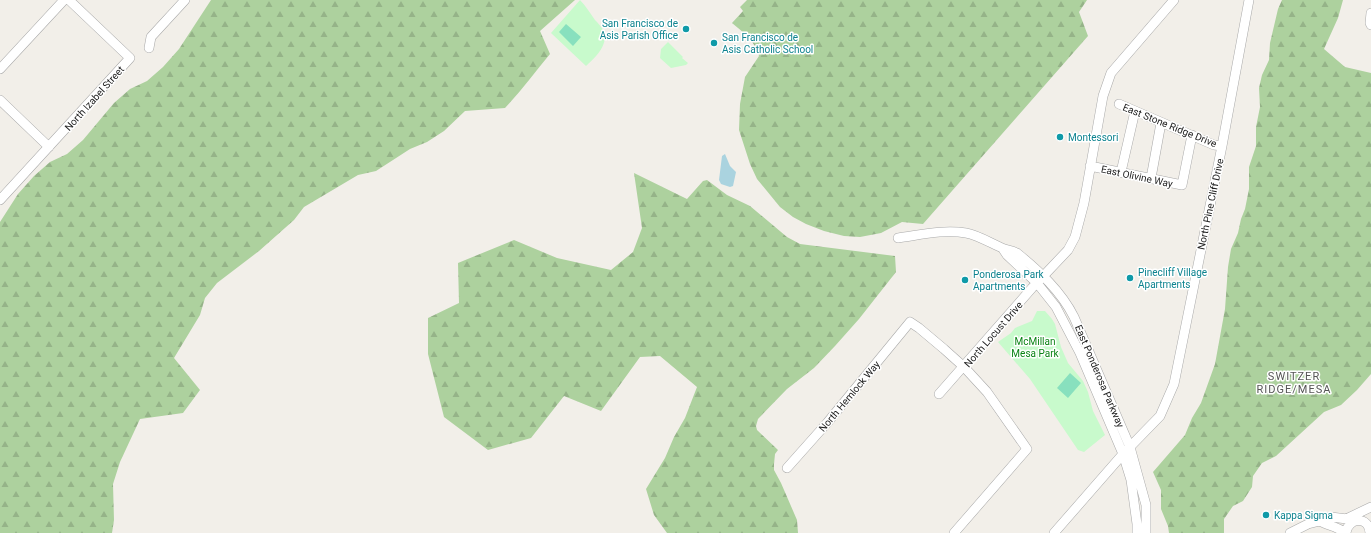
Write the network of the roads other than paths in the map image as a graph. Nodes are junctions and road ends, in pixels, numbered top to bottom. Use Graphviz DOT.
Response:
graph roads {
  1 [pos="64,0"];
  2 [pos="69,0"];
  3 [pos="184,0"];
  4 [pos="1174,0"];
  5 [pos="1249,0"];
  6 [pos="1371,13"];
  7 [pos="1371,25"];
  8 [pos="149,48"];
  9 [pos="0,69"];
  10 [pos="0,100"];
  11 [pos="1119,104"];
  12 [pos="1135,111"];
  13 [pos="1161,123"];
  14 [pos="1192,135"];
  15 [pos="1222,146"];
  16 [pos="49,147"];
  17 [pos="1090,166"];
  18 [pos="1121,172"];
  19 [pos="1151,178"];
  20 [pos="0,200"];
  21 [pos="898,238"];
  22 [pos="1040,280"];
  23 [pos="964,367"];
  24 [pos="939,394"];
  25 [pos="1127,451"];
  26 [pos="787,468"];
  27 [pos="1371,507"];
  28 [pos="1371,515"];
  29 [pos="1355,520"];
  30 [pos="1320,521"];
  31 [pos="1142,530"];
  32 [pos="1370,531"];
  33 [pos="954,533"];
  34 [pos="1054,533"];
  35 [pos="1290,533"];
  36 [pos="1345,533"];
  1 -- 9 [label="street"];
  2 -- 16 [label="street, North Izabel Street"];
  3 -- 8 [label="street"];
  4 -- 17 [label="street, North Locust Drive"];
  5 -- 15 [label="street, North Pine Cliff Drive"];
  6 -- 7 [label="street"];
  10 -- 16 [label="street"];
  11 -- 12 [label="street, East Stone Ridge Drive"];
  12 -- 13 [label="street, East Stone Ridge Drive"];
  12 -- 18 [label="street"];
  13 -- 14 [label="street, East Stone Ridge Drive"];
  13 -- 19 [label="street"];
  14 -- 15 [label="street, East Stone Ridge Drive"];
  14 -- 19 [label="street, East Olivine Way"];
  15 -- 25 [label="street, North Pine Cliff Drive"];
  16 -- 20 [label="street, North Izabel Street"];
  17 -- 18 [label="street, East Olivine Way"];
  17 -- 22 [label="street, North Locust Drive"];
  18 -- 19 [label="street, East Olivine Way"];
  21 -- 22 [label="street, East Ponderosa Parkway"];
  22 -- 23 [label="street, North Locust Drive"];
  22 -- 25 [label="street, East Ponderosa Parkway"];
  23 -- 24 [label="street, North Locust Drive"];
  23 -- 26 [label="street, North Hemlock Way"];
  23 -- 33 [label="street"];
  25 -- 31 [label="street, East Ponderosa Parkway"];
  25 -- 34 [label="street, North Pine Cliff Drive"];
  27 -- 29 [label="street"];
  28 -- 29 [label="street"];
  29 -- 30 [label="street"];
  29 -- 32 [label="street"];
  29 -- 36 [label="street"];
  30 -- 35 [label="street"];
  30 -- 36 [label="street"];
}
